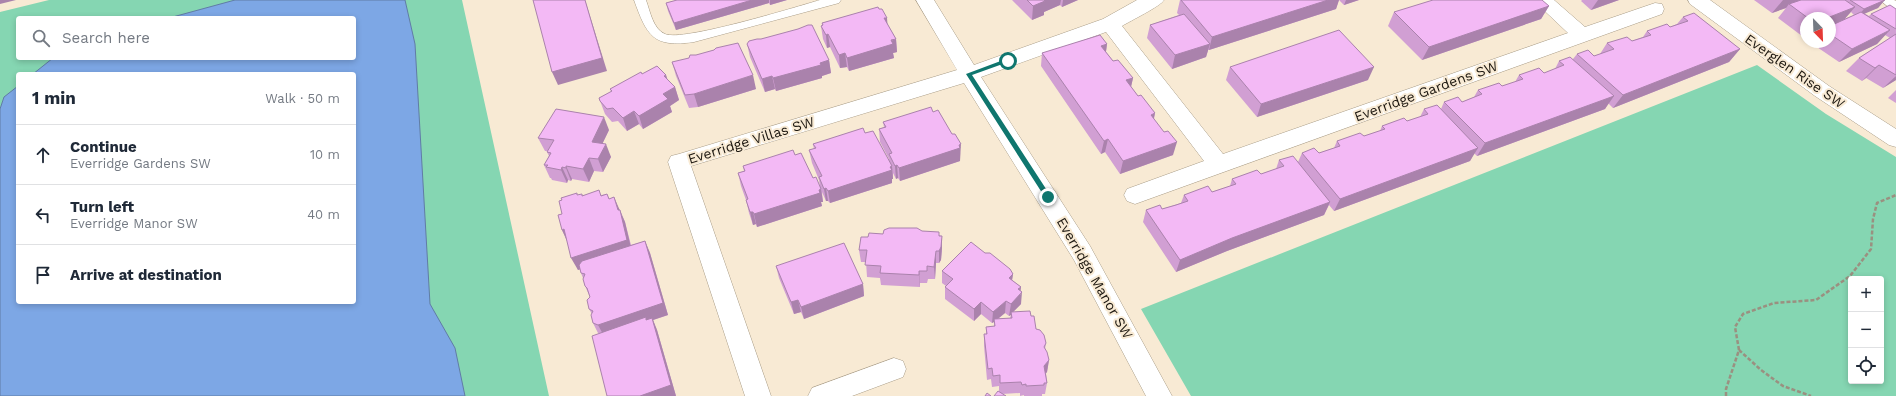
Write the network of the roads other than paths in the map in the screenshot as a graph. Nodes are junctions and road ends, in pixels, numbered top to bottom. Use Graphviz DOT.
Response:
graph roads {
  1 [pos="640,0"];
  2 [pos="835,0"];
  3 [pos="925,0"];
  4 [pos="1155,0"];
  5 [pos="1542,0"];
  6 [pos="1697,0"];
  7 [pos="1886,0"];
  8 [pos="1896,7"];
  9 [pos="1655,9"];
  10 [pos="1110,24"];
  11 [pos="1583,35"];
  12 [pos="969,74"];
  13 [pos="1896,139"];
  14 [pos="1219,164"];
  15 [pos="1135,195"];
  16 [pos="894,369"];
  17 [pos="758,396"];
  18 [pos="822,396"];
  19 [pos="1159,396"];
  1 -- 2 [label="lane"];
  3 -- 12 [label="street, Everridge Manor SW"];
  4 -- 10 [label="street"];
  5 -- 11 [label="street"];
  6 -- 13 [label="street, Everglen Rise SW"];
  7 -- 8 [label="lane"];
  9 -- 11 [label="street, Everridge Gardens SW"];
  10 -- 12 [label="street"];
  10 -- 14 [label="street"];
  11 -- 14 [label="street, Everridge Gardens SW"];
  12 -- 17 [label="street, Everridge Villas SW"];
  12 -- 19 [label="street, Everridge Manor SW"];
  14 -- 15 [label="street, Everridge Gardens SW"];
  16 -- 18 [label="street"];
}
